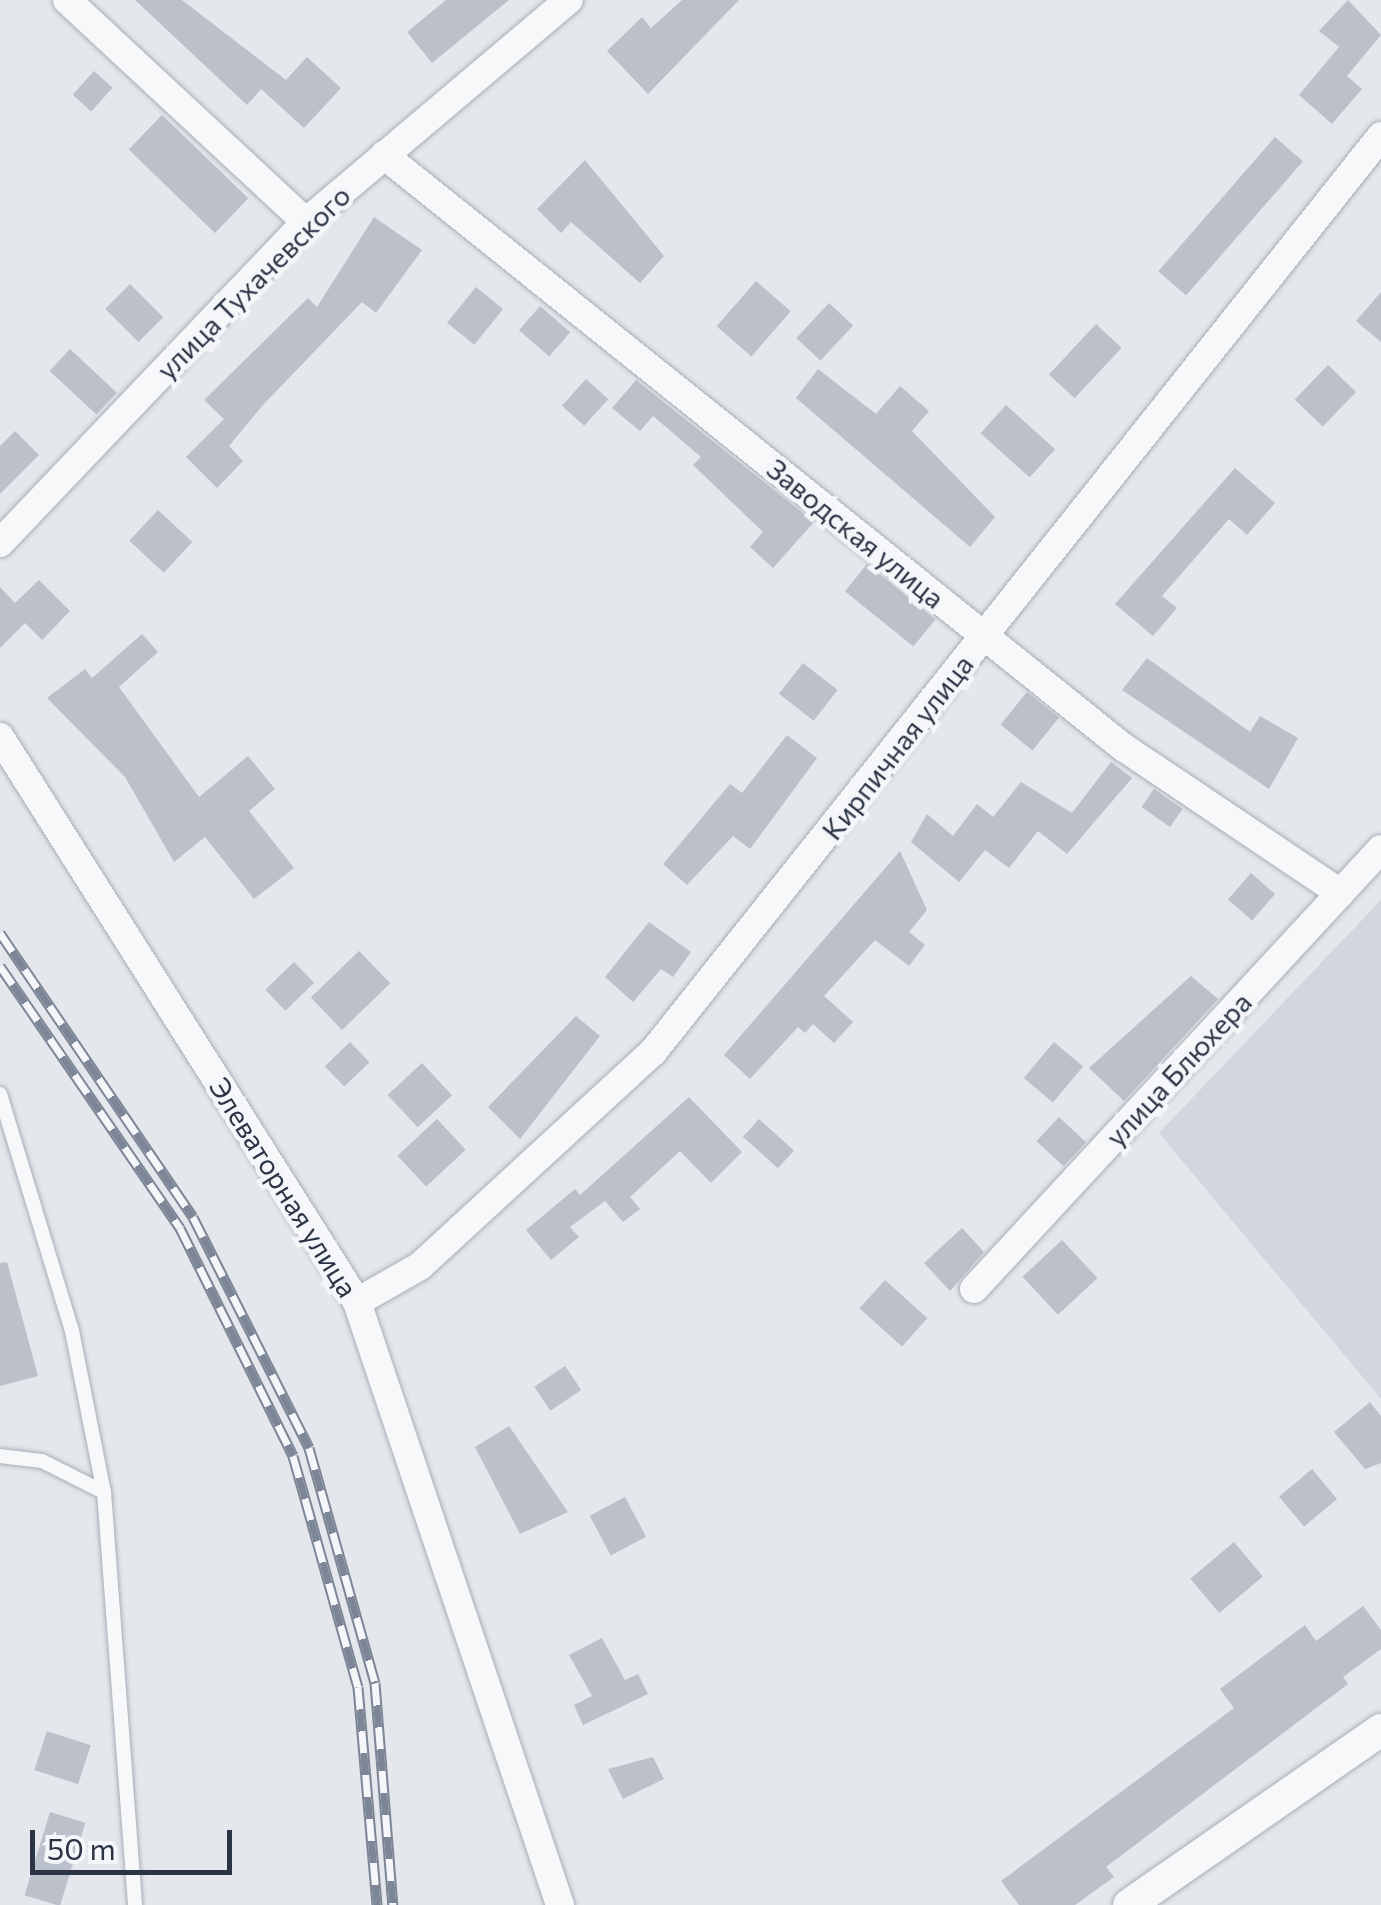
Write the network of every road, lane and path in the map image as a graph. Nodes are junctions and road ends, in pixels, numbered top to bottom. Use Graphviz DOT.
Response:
graph roads {
  1 [pos="67,0"];
  2 [pos="568,0"];
  3 [pos="1381,136"];
  4 [pos="384,155"];
  5 [pos="306,222"];
  6 [pos="0,543"];
  7 [pos="984,636"];
  8 [pos="0,737"];
  9 [pos="1381,849"];
  10 [pos="1340,893"];
  11 [pos="0,1094"];
  12 [pos="974,1288"];
  13 [pos="357,1302"];
  14 [pos="0,1456"];
  15 [pos="104,1492"];
  16 [pos="1381,1730"];
  17 [pos="135,1905"];
  18 [pos="560,1905"];
  19 [pos="1129,1905"];
  1 -- 5 [label="street"];
  2 -- 4 [label="street, улица Тухачевского"];
  3 -- 7 [label="street, Кирпичная улица"];
  4 -- 5 [label="street, улица Тухачевского"];
  4 -- 7 [label="street, Заводская улица"];
  5 -- 6 [label="street, улица Тухачевского"];
  7 -- 10 [label="street, Заводская улица"];
  7 -- 13 [label="street, Кирпичная улица"];
  8 -- 13 [label="street, Элеваторная улица"];
  9 -- 10 [label="street, улица Блюхера"];
  10 -- 12 [label="street, улица Блюхера"];
  11 -- 15 [label="lane"];
  13 -- 18 [label="street, Элеваторная улица"];
  14 -- 15 [label="lane"];
  15 -- 17 [label="lane"];
  16 -- 19 [label="street"];
}
